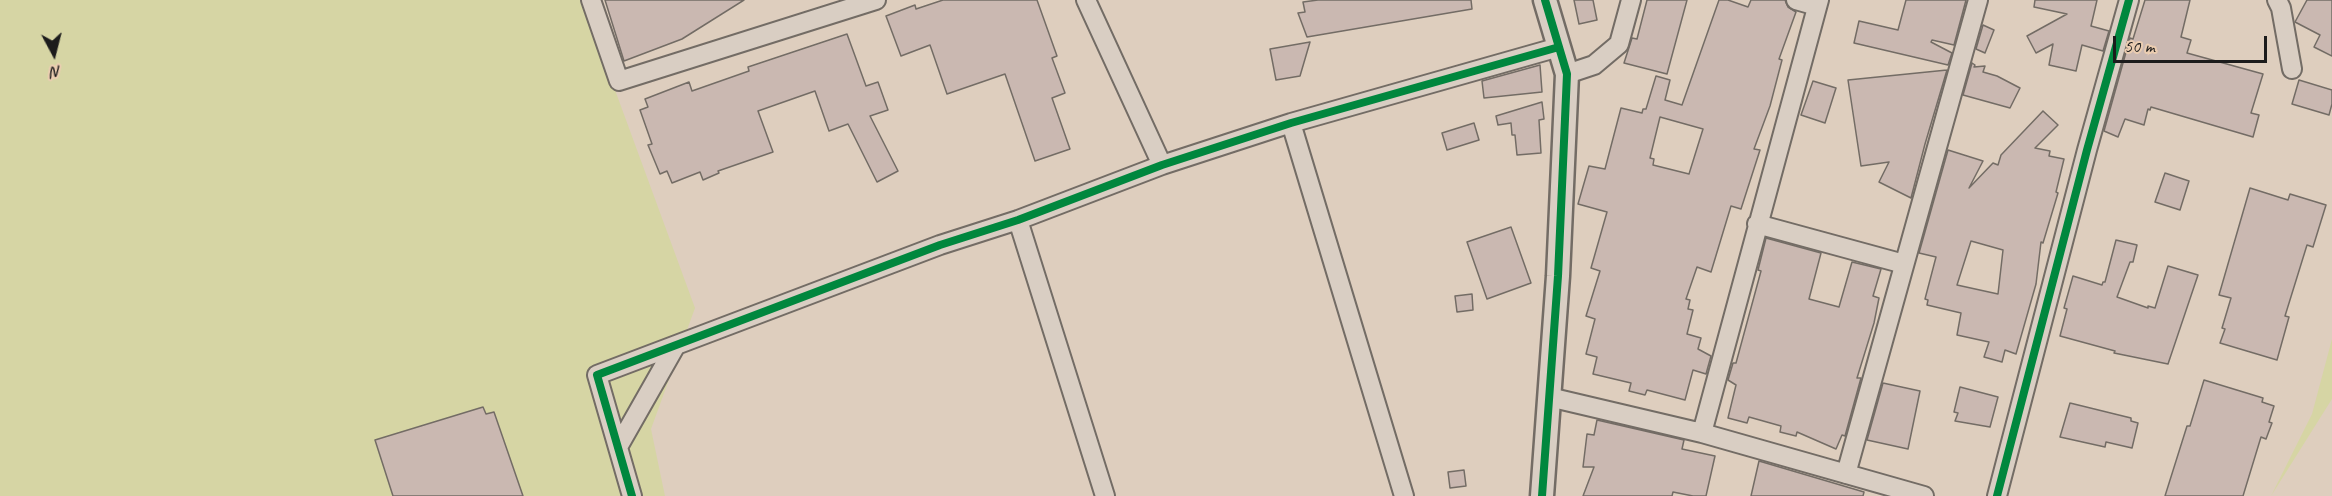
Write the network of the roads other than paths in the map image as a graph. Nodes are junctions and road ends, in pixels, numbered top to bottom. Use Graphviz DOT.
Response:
graph roads {
  1 [pos="591,0"];
  2 [pos="873,0"];
  3 [pos="1086,0"];
  4 [pos="1545,0"];
  5 [pos="1631,0"];
  6 [pos="1796,0"];
  7 [pos="1978,0"];
  8 [pos="2128,0"];
  9 [pos="2277,0"];
  10 [pos="1818,3"];
  11 [pos="1559,47"];
  12 [pos="2292,69"];
  13 [pos="1567,74"];
  14 [pos="1291,123"];
  15 [pos="1162,165"];
  16 [pos="1018,220"];
  17 [pos="1756,224"];
  18 [pos="1904,264"];
  19 [pos="676,345"];
  20 [pos="1549,397"];
  21 [pos="1702,433"];
  22 [pos="618,447"];
  23 [pos="1846,474"];
  24 [pos="632,496"];
  25 [pos="1106,496"];
  26 [pos="1404,496"];
  27 [pos="1542,496"];
  28 [pos="1924,496"];
  29 [pos="1997,496"];
  1 -- 2 [label="street"];
  3 -- 15 [label="street"];
  4 -- 11 [label="street"];
  5 -- 13 [label="street"];
  6 -- 10 [label="street"];
  7 -- 18 [label="street"];
  8 -- 29 [label="street"];
  9 -- 12 [label="street"];
  10 -- 17 [label="street"];
  11 -- 13 [label="street"];
  11 -- 14 [label="street"];
  13 -- 20 [label="street"];
  14 -- 15 [label="street"];
  14 -- 26 [label="street"];
  15 -- 16 [label="street"];
  16 -- 19 [label="street"];
  16 -- 25 [label="street"];
  17 -- 18 [label="street"];
  17 -- 21 [label="street"];
  18 -- 23 [label="street"];
  19 -- 22 [label="street"];
  19 -- 22 [label="street"];
  20 -- 21 [label="street"];
  20 -- 27 [label="street"];
  21 -- 23 [label="street"];
  22 -- 24 [label="street"];
  23 -- 28 [label="street"];
}
